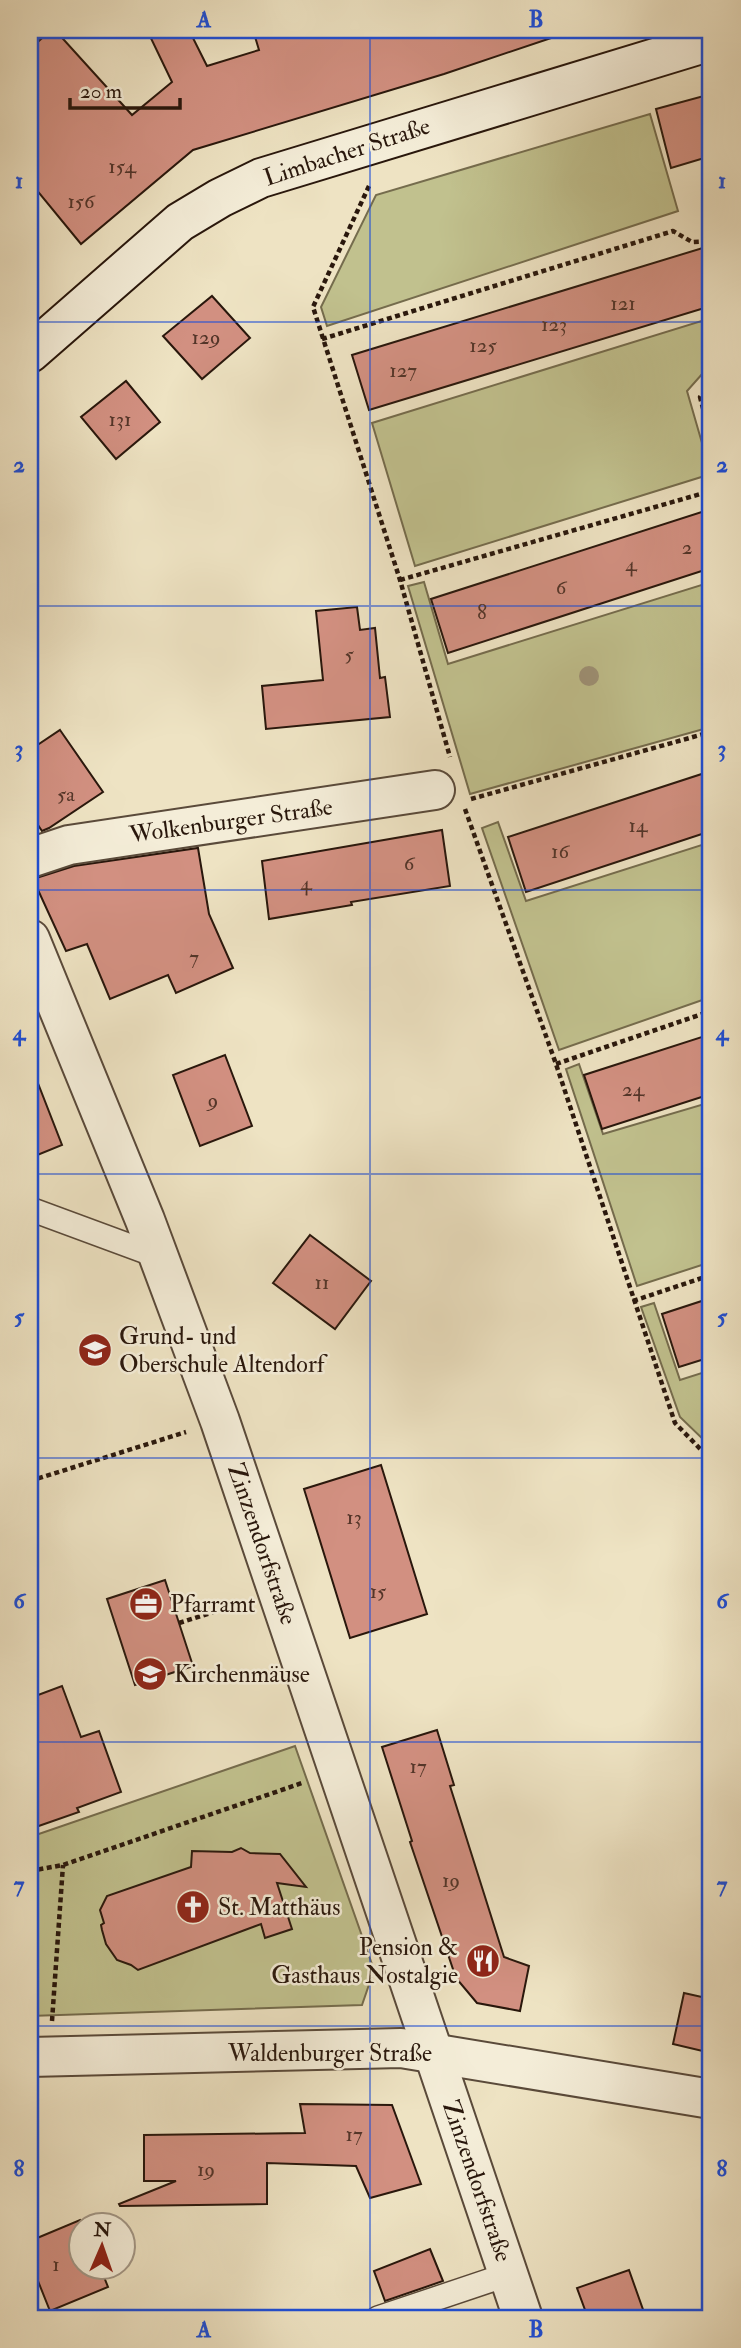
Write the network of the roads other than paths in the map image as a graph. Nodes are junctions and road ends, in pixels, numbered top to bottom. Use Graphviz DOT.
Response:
graph roads {
  1 [pos="711,41"];
  2 [pos="30,353"];
  3 [pos="443,776"];
  4 [pos="30,858"];
  5 [pos="30,939"];
  6 [pos="30,1209"];
  7 [pos="160,1257"];
  8 [pos="433,2052"];
  9 [pos="39,2057"];
  10 [pos="711,2099"];
  11 [pos="509,2274"];
  12 [pos="379,2318"];
  13 [pos="523,2318"];
  1 -- 2 [label="street, Limbacher Straße"];
  3 -- 4 [label="street, Wolkenburger Straße"];
  5 -- 7 [label="street, Zinzendorfstraße"];
  6 -- 7 [label="lane"];
  7 -- 8 [label="street, Zinzendorfstraße"];
  8 -- 9 [label="street, Waldenburger Straße"];
  8 -- 10 [label="street, Waldenburger Straße"];
  8 -- 11 [label="street, Zinzendorfstraße"];
  11 -- 12 [label="lane"];
  11 -- 13 [label="street, Zinzendorfstraße"];
}
